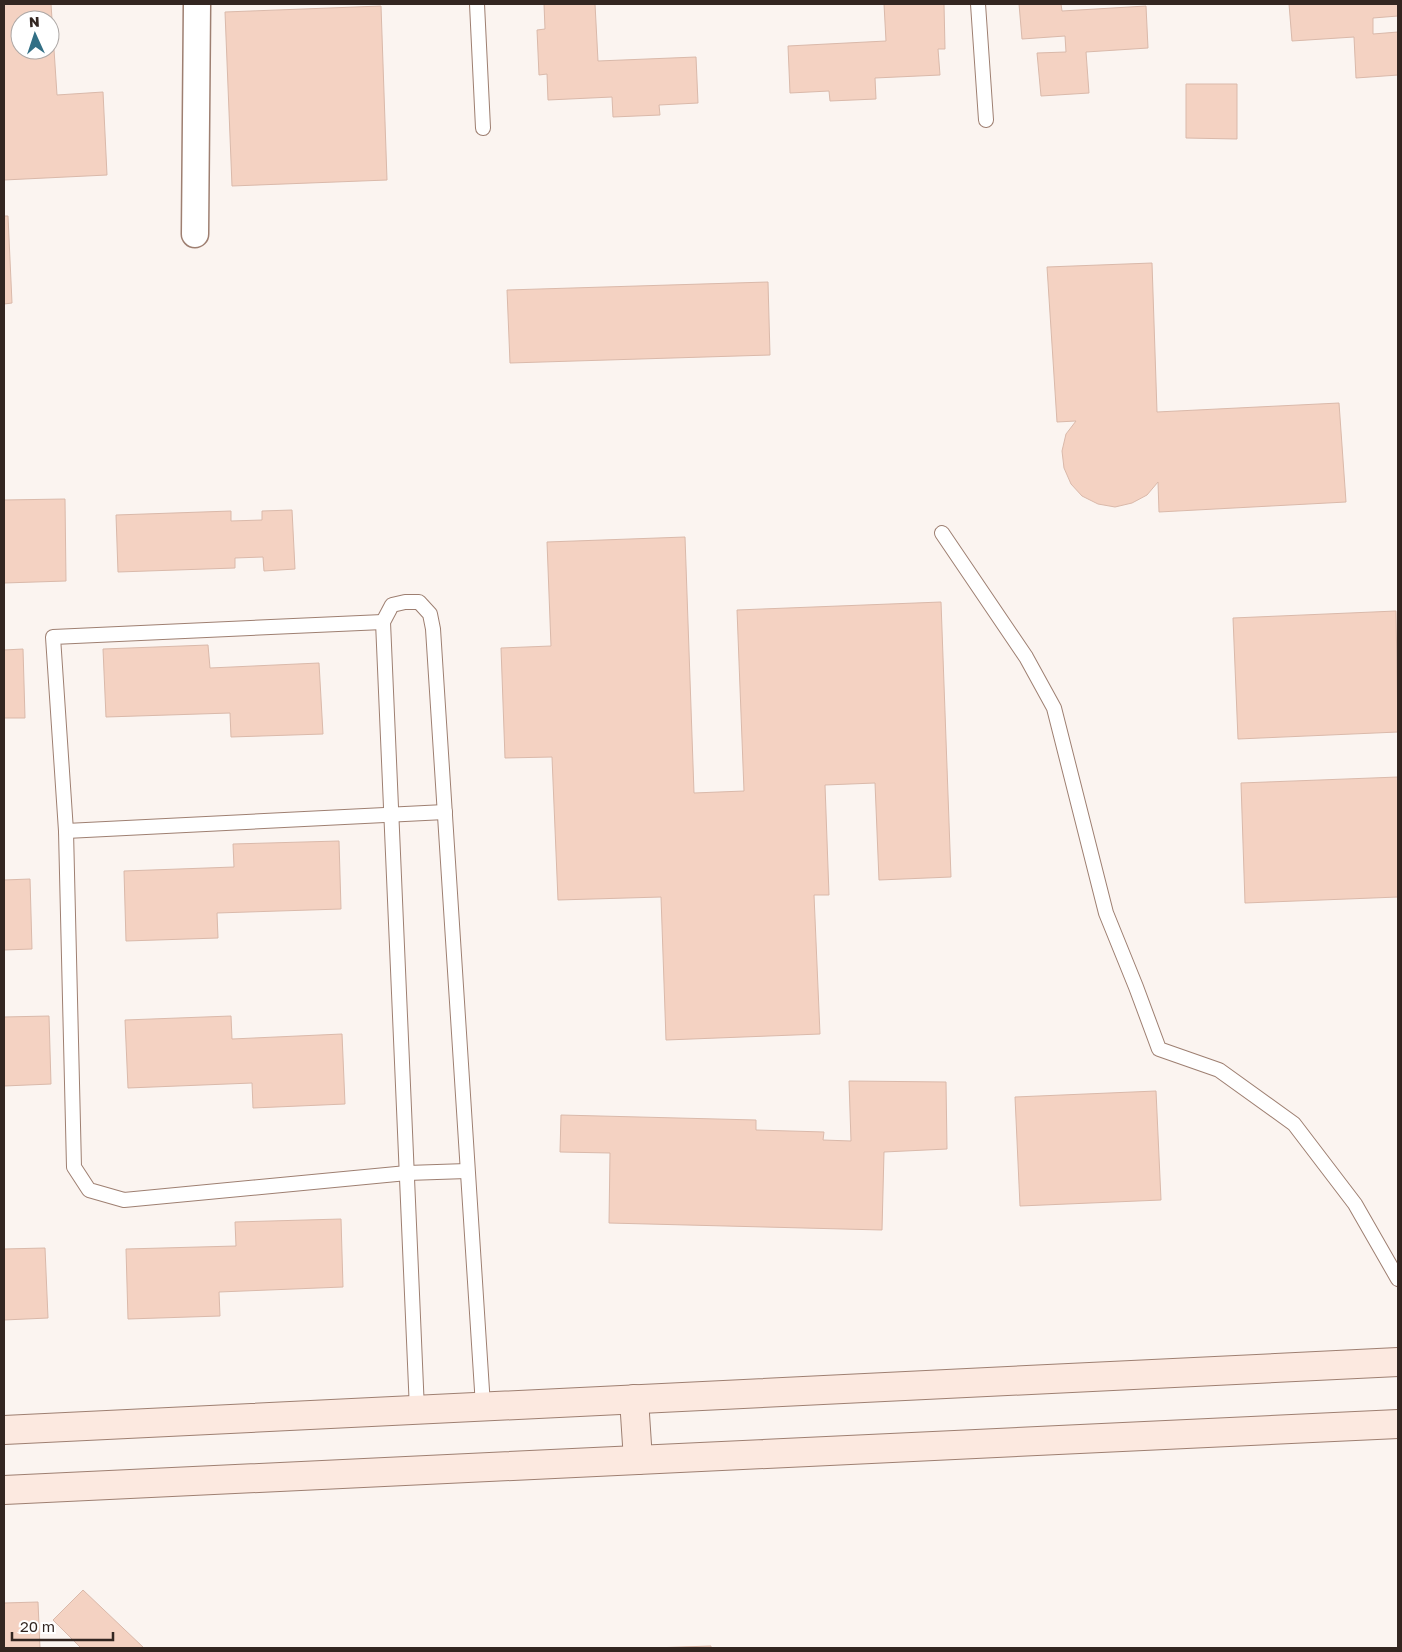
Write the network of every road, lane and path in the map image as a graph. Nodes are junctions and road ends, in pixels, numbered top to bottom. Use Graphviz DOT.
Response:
graph roads {
  1 [pos="196,4"];
  2 [pos="477,4"];
  3 [pos="978,4"];
  4 [pos="986,120"];
  5 [pos="483,128"];
  6 [pos="194,234"];
  7 [pos="942,533"];
  8 [pos="384,622"];
  9 [pos="445,812"];
  10 [pos="391,815"];
  11 [pos="66,831"];
  12 [pos="467,1171"];
  13 [pos="407,1173"];
  14 [pos="1398,1279"];
  15 [pos="1398,1362"];
  16 [pos="634,1399"];
  17 [pos="483,1406"];
  18 [pos="417,1410"];
  19 [pos="1398,1424"];
  20 [pos="4,1430"];
  21 [pos="638,1460"];
  22 [pos="4,1490"];
  1 -- 6 [label="street"];
  2 -- 5 [label="lane"];
  3 -- 4 [label="lane"];
  7 -- 14 [label="lane"];
  8 -- 9 [label="lane"];
  8 -- 10 [label="lane"];
  8 -- 11 [label="lane"];
  9 -- 10 [label="lane"];
  9 -- 12 [label="lane"];
  10 -- 11 [label="lane"];
  10 -- 13 [label="lane"];
  11 -- 13 [label="lane"];
  12 -- 13 [label="lane"];
  12 -- 17 [label="lane"];
  13 -- 18 [label="lane"];
  15 -- 16 [label="main road"];
  16 -- 17 [label="main road"];
  16 -- 21 [label="main road"];
  17 -- 18 [label="main road"];
  18 -- 20 [label="main road"];
  19 -- 21 [label="main road"];
  21 -- 22 [label="main road"];
}
